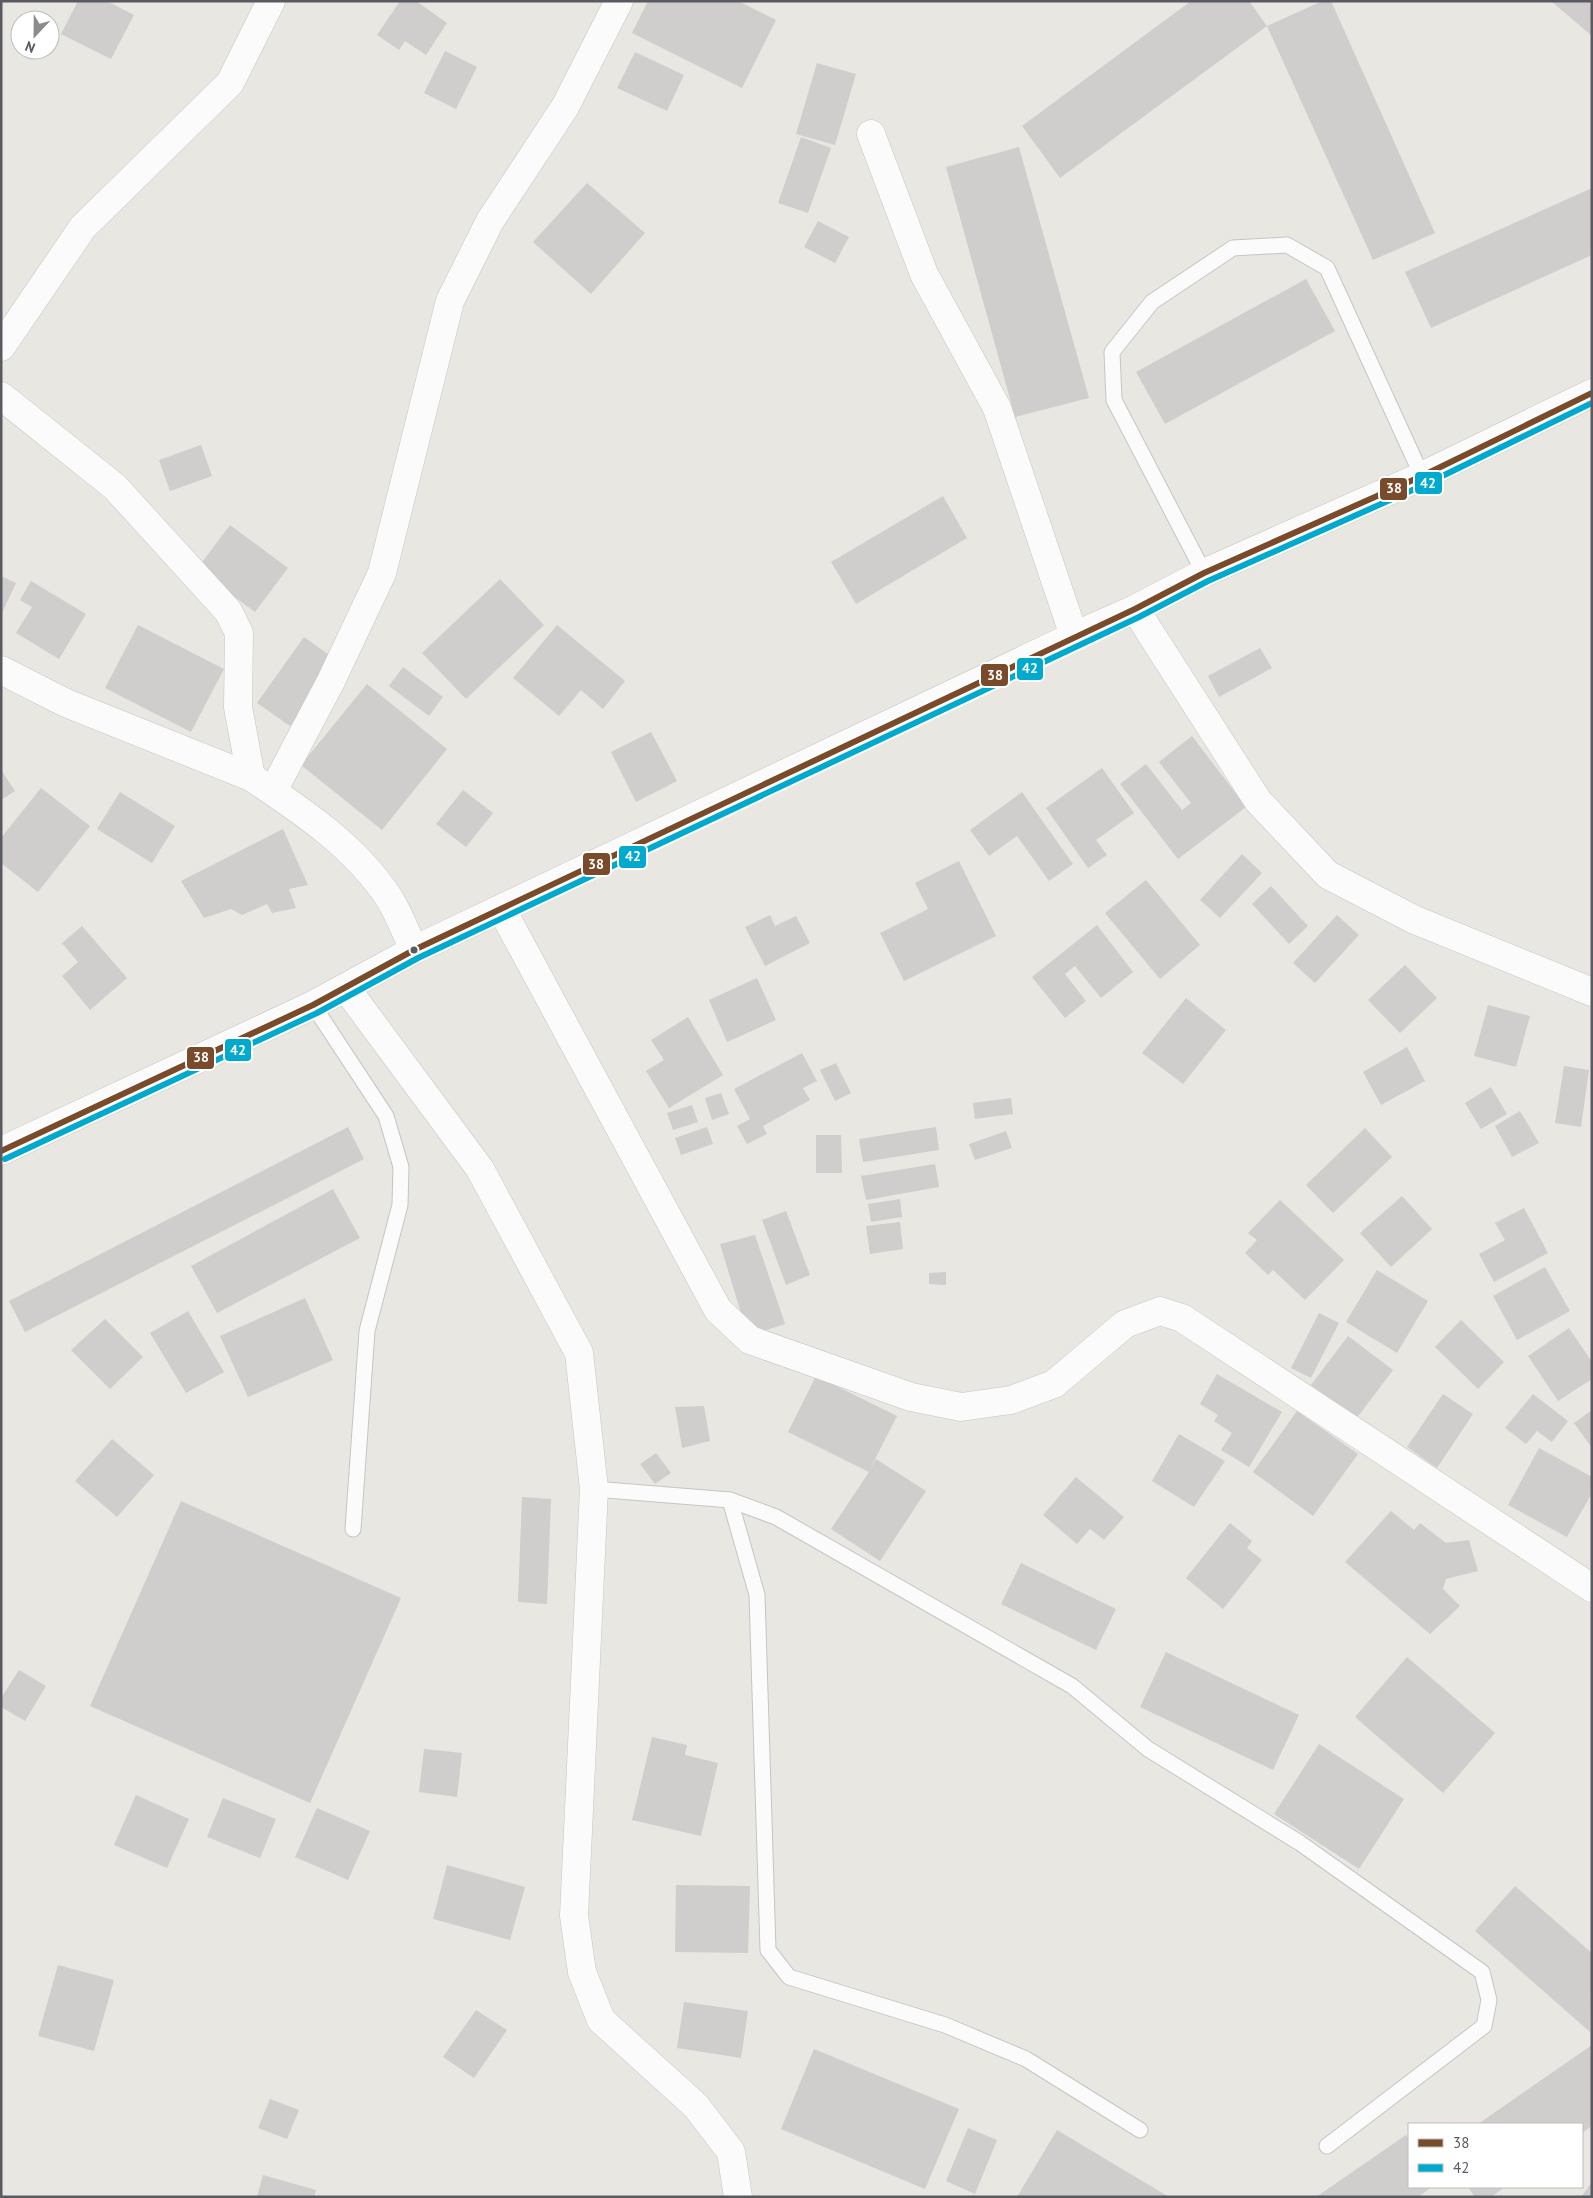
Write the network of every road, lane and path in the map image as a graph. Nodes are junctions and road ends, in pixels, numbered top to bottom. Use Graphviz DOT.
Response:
graph roads {
  1 [pos="271,1"];
  2 [pos="619,1"];
  3 [pos="870,134"];
  4 [pos="1,346"];
  5 [pos="1592,393"];
  6 [pos="1,396"];
  7 [pos="1422,476"];
  8 [pos="1204,573"];
  9 [pos="1135,609"];
  10 [pos="1074,636"];
  11 [pos="1,670"];
  12 [pos="262,784"];
  13 [pos="502,910"];
  14 [pos="414,950"];
  15 [pos="346,988"];
  16 [pos="1592,992"];
  17 [pos="313,1005"];
  18 [pos="1,1151"];
  19 [pos="594,1489"];
  20 [pos="730,1500"];
  21 [pos="353,1529"];
  22 [pos="1592,1588"];
  23 [pos="1140,2130"];
  24 [pos="1327,2146"];
  25 [pos="738,2197"];
  1 -- 4 [label="street"];
  2 -- 12 [label="street"];
  3 -- 10 [label="street"];
  5 -- 7 [label="street"];
  6 -- 12 [label="street"];
  7 -- 8 [label="street"];
  7 -- 8 [label="lane"];
  8 -- 9 [label="street"];
  9 -- 10 [label="street"];
  9 -- 16 [label="street"];
  10 -- 13 [label="street"];
  11 -- 12 [label="street"];
  12 -- 14 [label="street"];
  13 -- 14 [label="street"];
  13 -- 22 [label="street"];
  14 -- 15 [label="street"];
  15 -- 17 [label="street"];
  15 -- 19 [label="street"];
  17 -- 18 [label="street"];
  17 -- 21 [label="lane"];
  19 -- 20 [label="lane"];
  19 -- 25 [label="street"];
  20 -- 23 [label="lane"];
  20 -- 24 [label="lane"];
}
